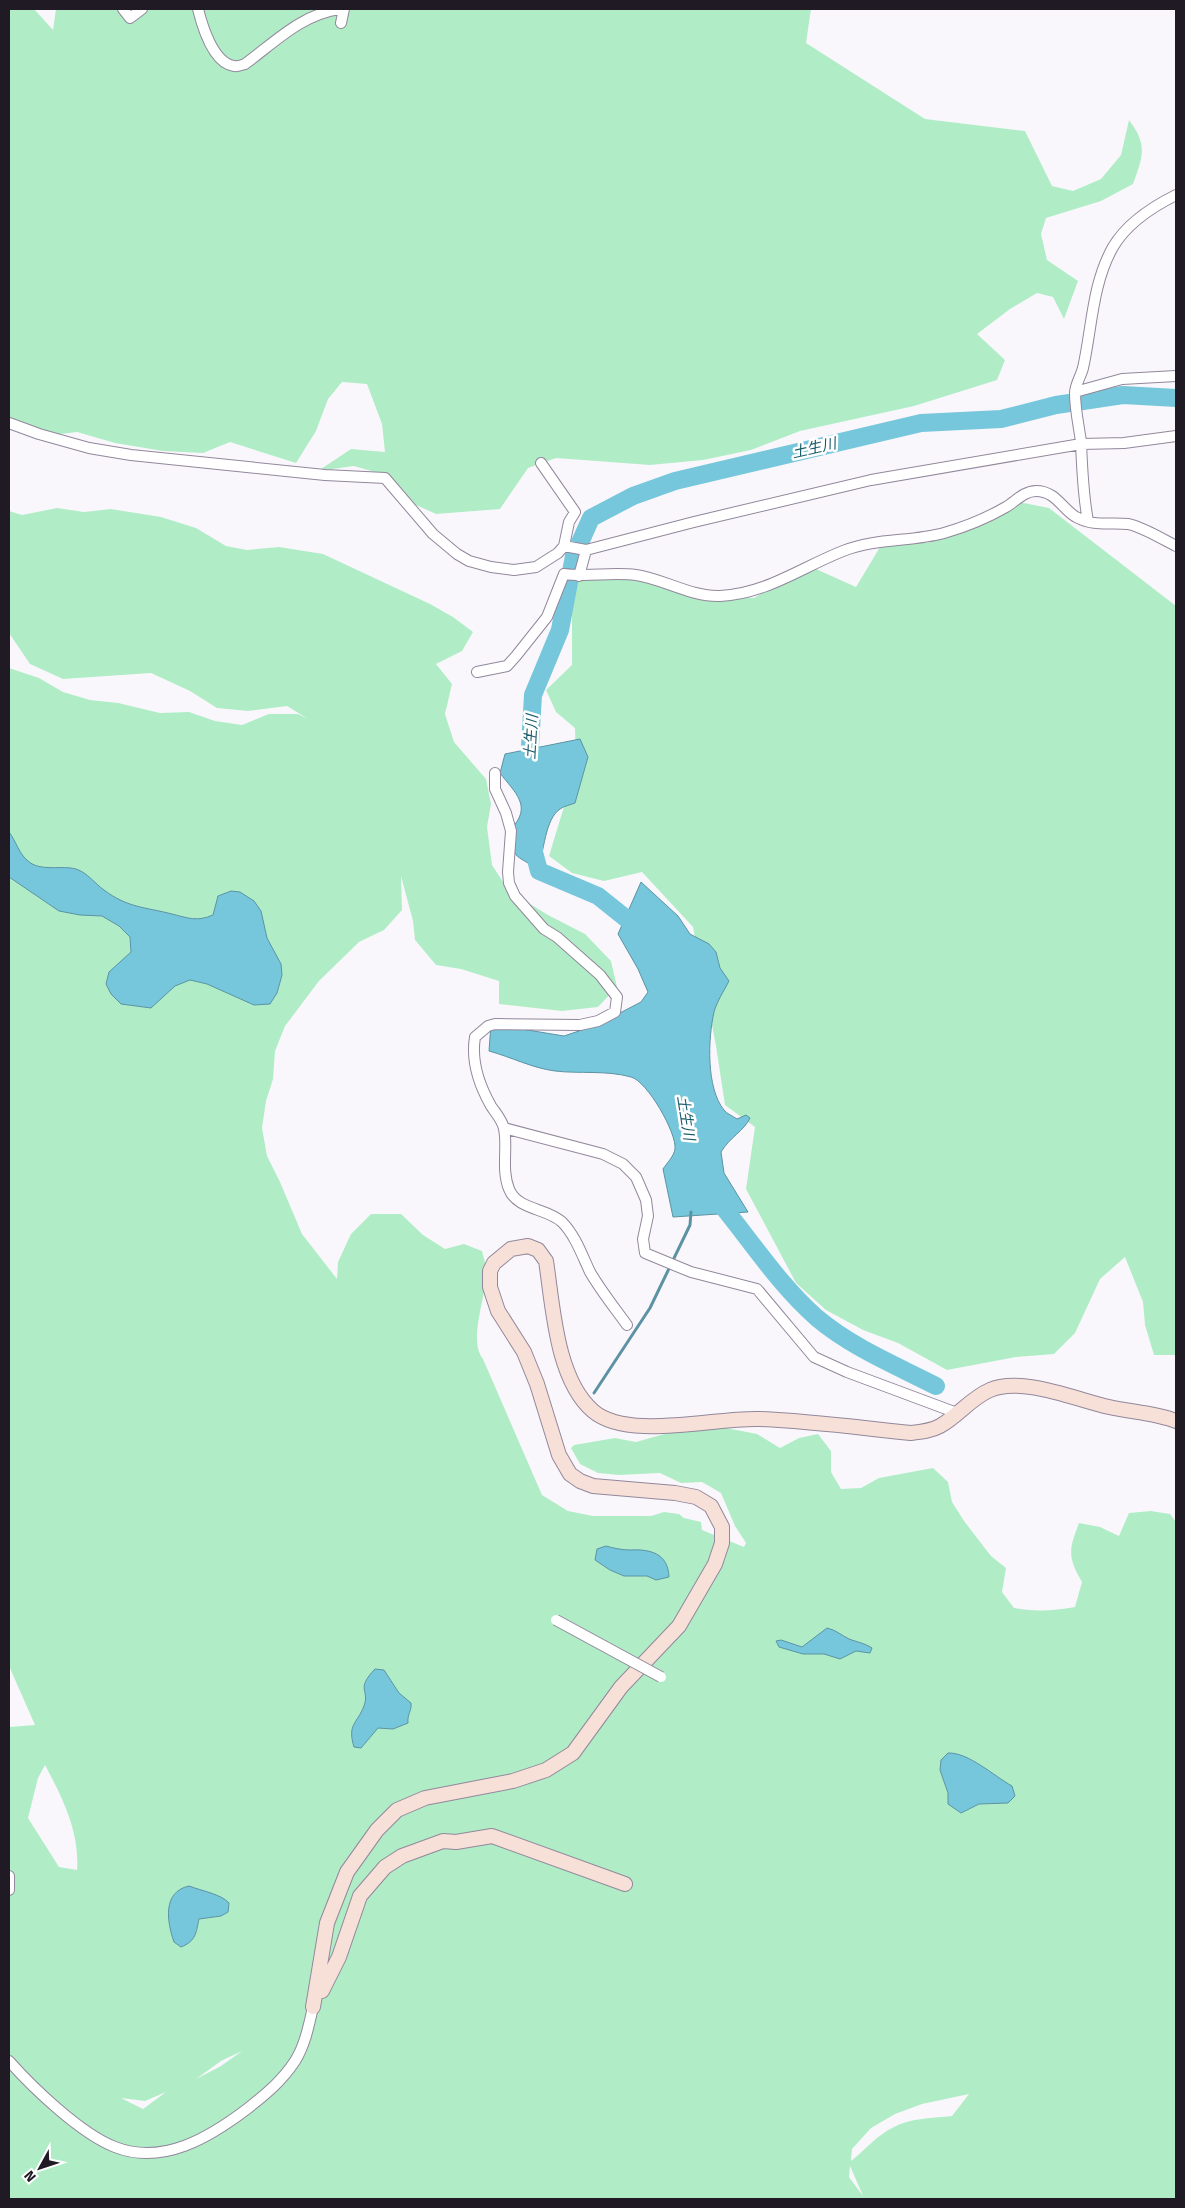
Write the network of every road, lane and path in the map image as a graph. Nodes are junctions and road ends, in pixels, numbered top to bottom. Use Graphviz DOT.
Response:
graph roads {
  1 [pos="123,9"];
  2 [pos="142,9"];
  3 [pos="198,9"];
  4 [pos="342,9"];
  5 [pos="342,22"];
  6 [pos="1176,195"];
  7 [pos="1176,376"];
  8 [pos="1074,392"];
  9 [pos="9,423"];
  10 [pos="1176,436"];
  11 [pos="1081,444"];
  12 [pos="541,463"];
  13 [pos="1088,521"];
  14 [pos="564,546"];
  15 [pos="1176,546"];
  16 [pos="584,550"];
  17 [pos="579,576"];
  18 [pos="476,672"];
  19 [pos="495,773"];
  20 [pos="504,1128"];
  21 [pos="627,1324"];
  22 [pos="957,1413"];
  23 [pos="1176,1421"];
  24 [pos="556,1620"];
  25 [pos="661,1677"];
  26 [pos="9,1876"];
  27 [pos="624,1884"];
  28 [pos="9,1890"];
  29 [pos="313,2007"];
  30 [pos="9,2061"];
  1 -- 2 [label="street"];
  3 -- 4 [label="street"];
  4 -- 5 [label="street"];
  6 -- 8 [label="street"];
  7 -- 8 [label="street"];
  8 -- 11 [label="street"];
  9 -- 14 [label="street"];
  10 -- 11 [label="street"];
  11 -- 13 [label="street"];
  11 -- 16 [label="street"];
  12 -- 14 [label="street"];
  13 -- 15 [label="street"];
  13 -- 17 [label="street"];
  14 -- 16 [label="street"];
  16 -- 17 [label="street"];
  17 -- 18 [label="street"];
  19 -- 20 [label="street"];
  20 -- 21 [label="street"];
  20 -- 22 [label="street"];
  22 -- 23 [label="street"];
  22 -- 29 [label="street"];
  24 -- 25 [label="street, bridge"];
  26 -- 28 [label="street"];
  27 -- 29 [label="street"];
  29 -- 30 [label="street"];
}
